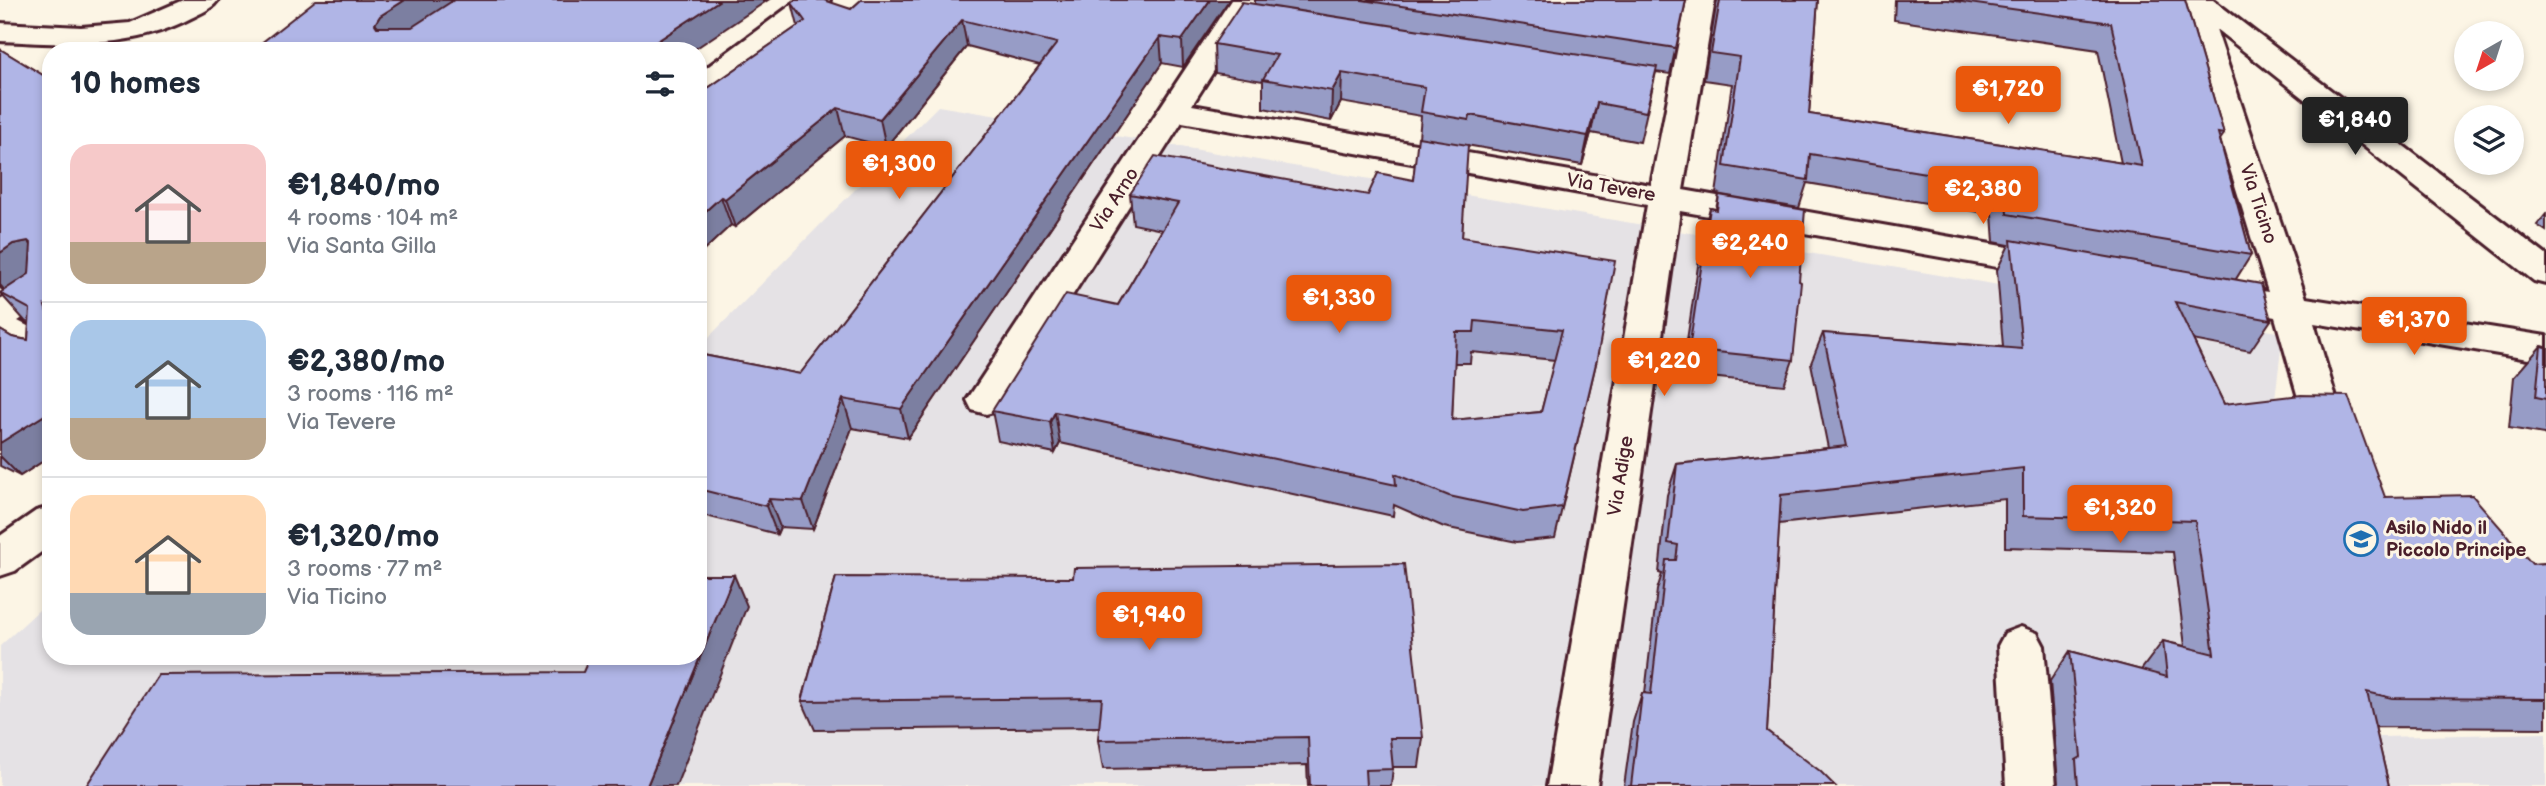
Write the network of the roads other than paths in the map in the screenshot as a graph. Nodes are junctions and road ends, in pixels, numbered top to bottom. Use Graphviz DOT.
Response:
graph roads {
  1 [pos="204,0"];
  2 [pos="816,0"];
  3 [pos="1701,0"];
  4 [pos="2185,2"];
  5 [pos="1246,13"];
  6 [pos="0,33"];
  7 [pos="707,81"];
  8 [pos="1173,111"];
  9 [pos="1665,198"];
  10 [pos="2091,273"];
  11 [pos="2546,273"];
  12 [pos="42,289"];
  13 [pos="2186,290"];
  14 [pos="2291,308"];
  15 [pos="0,316"];
  16 [pos="0,327"];
  17 [pos="42,349"];
  18 [pos="2546,349"];
  19 [pos="986,400"];
  20 [pos="2320,408"];
  21 [pos="42,529"];
  22 [pos="0,559"];
  23 [pos="2021,646"];
  24 [pos="1572,786"];
  25 [pos="2031,786"];
  1 -- 6 [label="street"];
  2 -- 7 [label="street"];
  3 -- 9 [label="street, Via Adige"];
  4 -- 11 [label="street"];
  4 -- 14 [label="street, Via Ticino"];
  5 -- 8 [label="street, Via Arno"];
  8 -- 9 [label="street, Via Tevere"];
  8 -- 19 [label="street, Via Arno"];
  9 -- 10 [label="street, Via Tevere"];
  9 -- 24 [label="street, Via Adige"];
  12 -- 15 [label="street"];
  13 -- 14 [label="street"];
  14 -- 18 [label="street"];
  14 -- 20 [label="street, Via Ticino"];
  16 -- 17 [label="street"];
  21 -- 22 [label="street"];
  23 -- 25 [label="street"];
}
